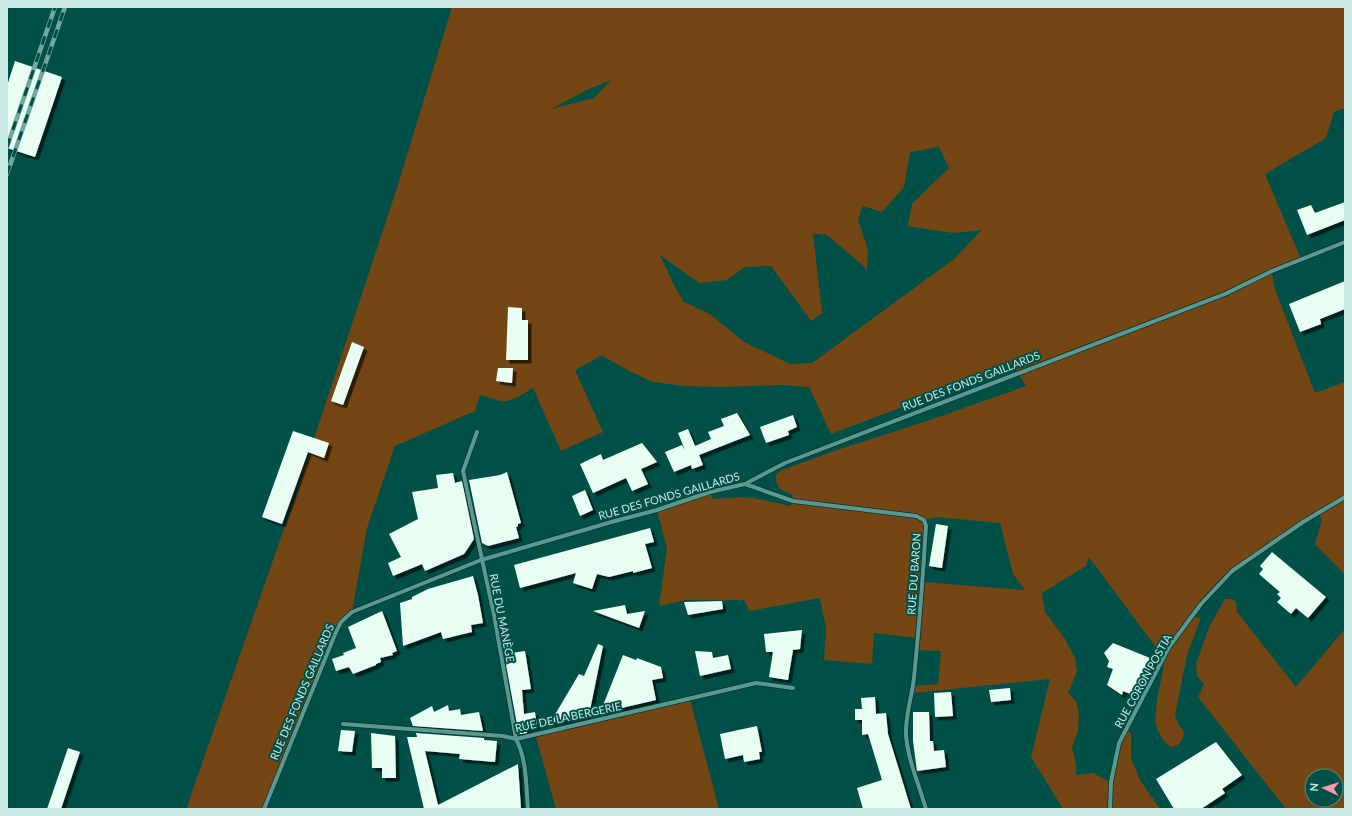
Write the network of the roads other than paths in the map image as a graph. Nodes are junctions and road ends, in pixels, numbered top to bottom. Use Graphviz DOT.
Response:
graph roads {
  1 [pos="1345,242"];
  2 [pos="477,432"];
  3 [pos="745,484"];
  4 [pos="1345,497"];
  5 [pos="481,560"];
  6 [pos="793,688"];
  7 [pos="343,724"];
  8 [pos="516,739"];
  9 [pos="264,809"];
  10 [pos="528,809"];
  11 [pos="926,809"];
  12 [pos="1110,809"];
  1 -- 3 [label="street, RUE DES FONDS GAILLARDS"];
  2 -- 5 [label="street, RUE DU MANÈGE"];
  3 -- 5 [label="street, RUE DES FONDS GAILLARDS"];
  3 -- 11 [label="street, RUE DU BARON"];
  4 -- 12 [label="street, RUE CORON POSTIA"];
  5 -- 8 [label="street, RUE DU MANÈGE"];
  5 -- 9 [label="street, RUE DES FONDS GAILLARDS"];
  6 -- 8 [label="street, RUE DE LA BERGERIE"];
  7 -- 8 [label="street, RUE DE LA BERGERIE"];
  8 -- 10 [label="street, RUE DU MANÈGE"];
}
